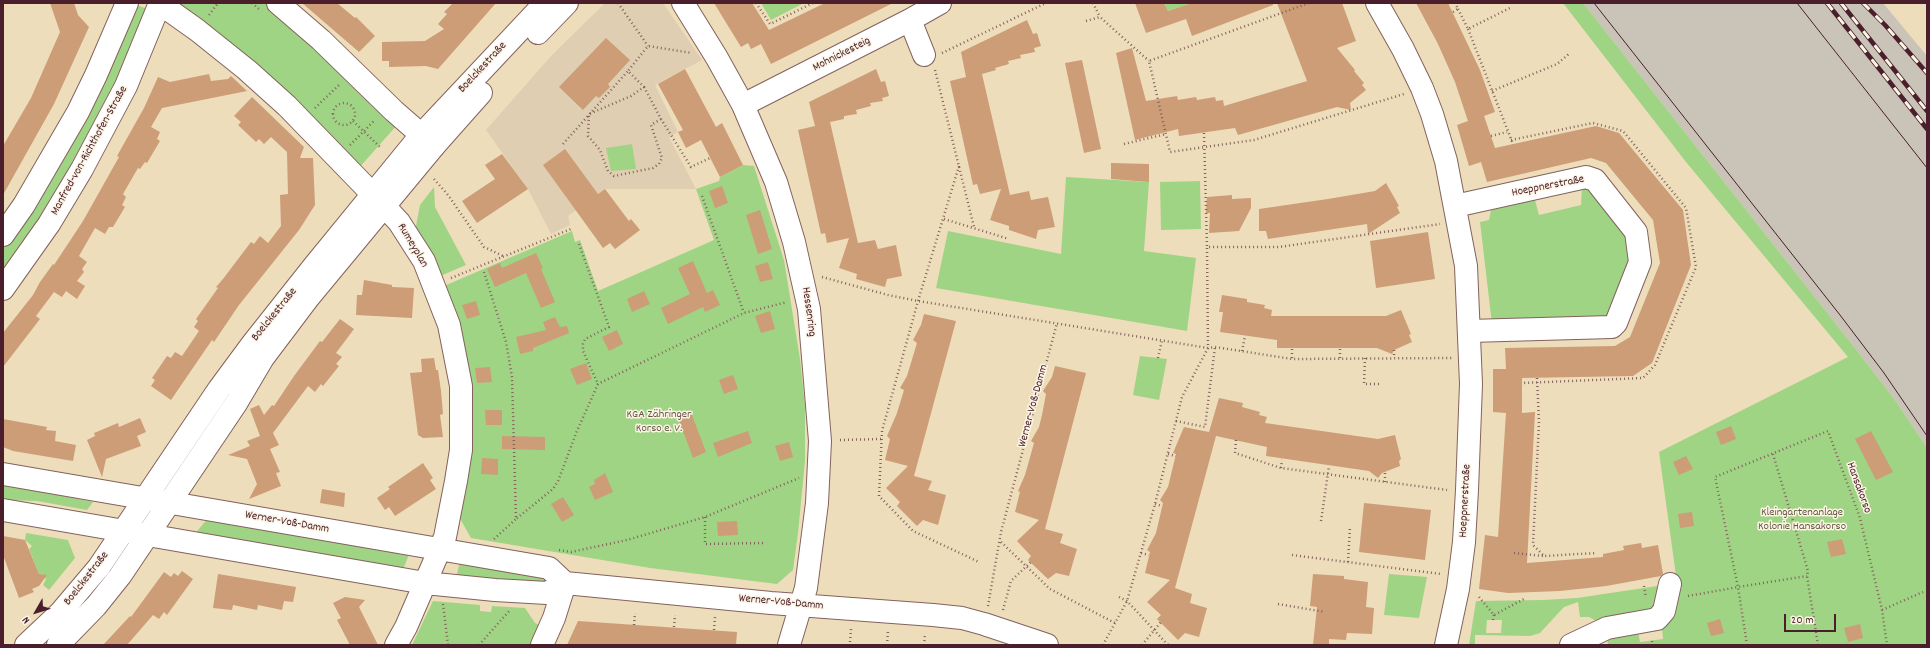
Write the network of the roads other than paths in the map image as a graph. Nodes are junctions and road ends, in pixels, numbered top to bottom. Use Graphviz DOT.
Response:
graph roads {
  1 [pos="127,3"];
  2 [pos="160,3"];
  3 [pos="278,3"];
  4 [pos="545,3"];
  5 [pos="567,3"];
  6 [pos="683,3"];
  7 [pos="940,3"];
  8 [pos="1377,3"];
  9 [pos="910,20"];
  10 [pos="932,58"];
  11 [pos="743,105"];
  12 [pos="428,141"];
  13 [pos="378,200"];
  14 [pos="1455,206"];
  15 [pos="3,235"];
  16 [pos="3,289"];
  17 [pos="1469,331"];
  18 [pos="219,389"];
  19 [pos="237,402"];
  20 [pos="3,474"];
  21 [pos="145,498"];
  22 [pos="169,502"];
  23 [pos="3,510"];
  24 [pos="123,531"];
  25 [pos="147,535"];
  26 [pos="440,549"];
  27 [pos="425,583"];
  28 [pos="565,583"];
  29 [pos="1670,584"];
  30 [pos="801,605"];
  31 [pos="996,628"];
  32 [pos="1577,643"];
  33 [pos="26,645"];
  34 [pos="58,645"];
  35 [pos="396,645"];
  36 [pos="542,645"];
  37 [pos="789,645"];
  38 [pos="1047,645"];
  39 [pos="1446,645"];
  1 -- 15 [label="street"];
  2 -- 13 [label="street, Rumeyplan"];
  2 -- 16 [label="street, Manfred-von-Richthofen-Straße"];
  3 -- 12 [label="street"];
  4 -- 12 [label="street, Boelckestraße"];
  5 -- 12 [label="street, Boelckestraße"];
  6 -- 11 [label="street, Hessenring"];
  7 -- 9 [label="street, Mohnickesteig"];
  8 -- 14 [label="street, Hoeppnerstraße"];
  9 -- 10 [label="street"];
  9 -- 11 [label="street, Mohnickesteig"];
  11 -- 30 [label="street, Hessenring"];
  12 -- 13 [label="street, Boelckestraße"];
  13 -- 18 [label="street, Boelckestraße"];
  13 -- 19 [label="street, Boelckestraße"];
  13 -- 26 [label="street, Rumeyplan"];
  14 -- 17 [label="street, Hoeppnerstraße"];
  14 -- 17 [label="street, Hoeppnerstraße"];
  17 -- 39 [label="street, Hoeppnerstraße"];
  18 -- 19 [label="street"];
  18 -- 21 [label="street, Boelckestraße"];
  19 -- 22 [label="street, Boelckestraße"];
  20 -- 21 [label="street, Werner-Voß-Damm"];
  21 -- 22 [label="street, Werner-Voß-Damm"];
  21 -- 24 [label="street, Boelckestraße"];
  22 -- 25 [label="street, Boelckestraße"];
  22 -- 26 [label="street, Werner-Voß-Damm"];
  23 -- 24 [label="street"];
  24 -- 25 [label="street"];
  24 -- 33 [label="street, Boelckestraße"];
  25 -- 27 [label="street"];
  25 -- 34 [label="street, Boelckestraße"];
  26 -- 27 [label="street, Rumeyplan"];
  26 -- 28 [label="street, Werner-Voß-Damm"];
  27 -- 28 [label="street"];
  27 -- 35 [label="street, Rumeyplan"];
  28 -- 30 [label="street, Werner-Voß-Damm"];
  28 -- 36 [label="street"];
  29 -- 32 [label="street"];
  30 -- 31 [label="street, Werner-Voß-Damm"];
  30 -- 37 [label="street, Hessenring"];
  31 -- 38 [label="street, Werner-Voß-Damm"];
}
